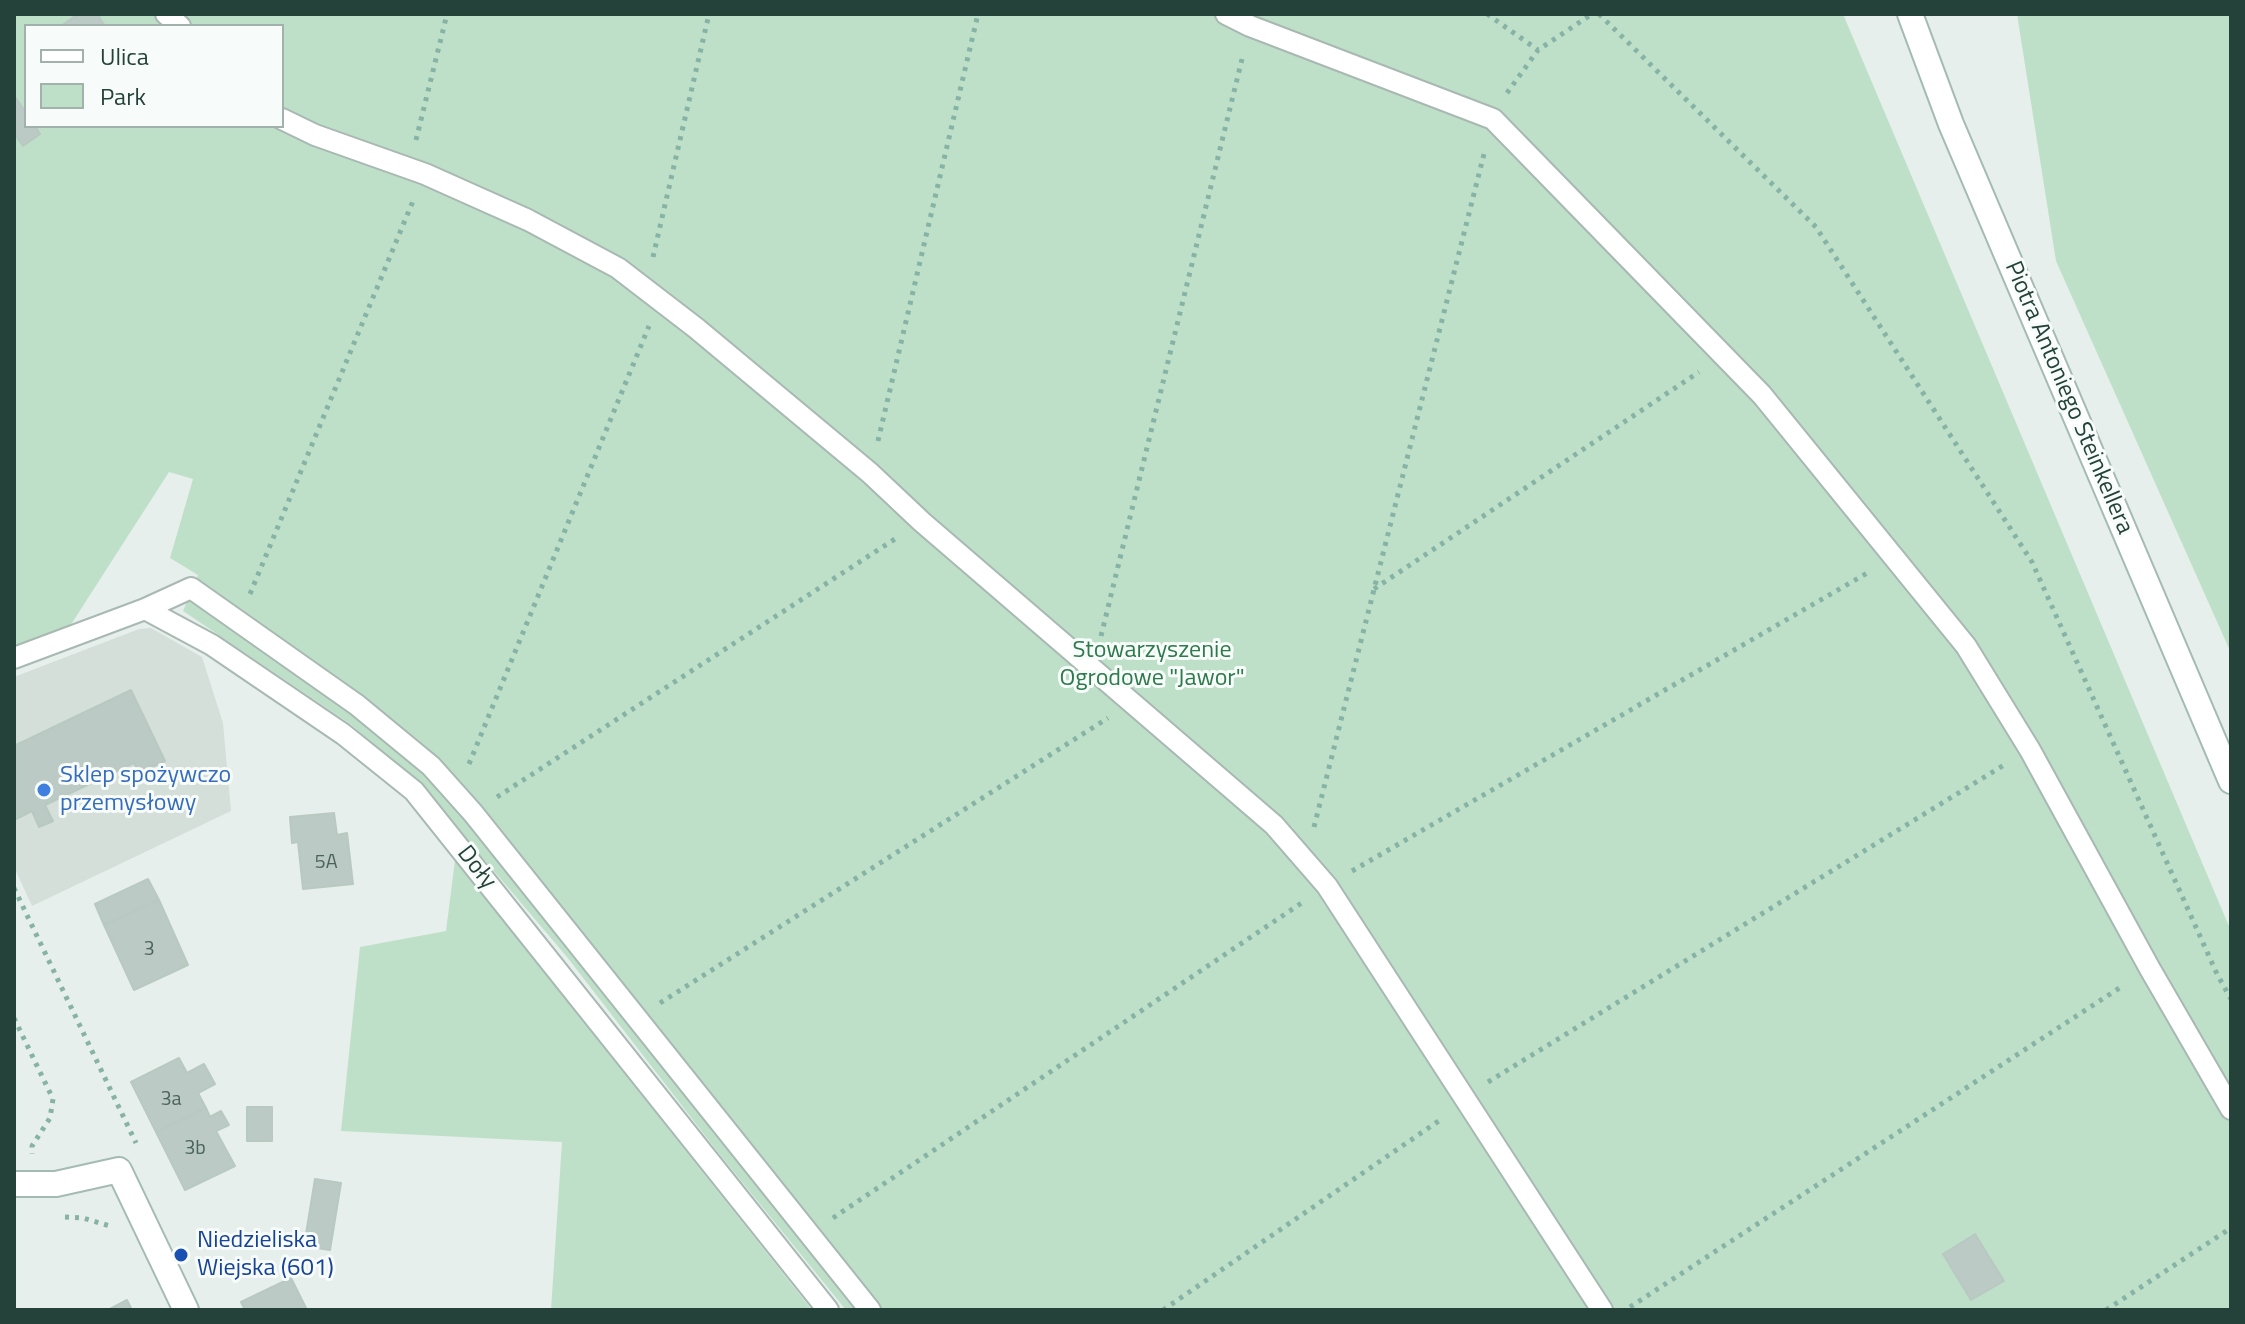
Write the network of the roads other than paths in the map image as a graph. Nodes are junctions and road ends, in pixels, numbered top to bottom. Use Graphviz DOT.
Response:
graph roads {
  1 [pos="1226,14"];
  2 [pos="1910,14"];
  3 [pos="284,120"];
  4 [pos="145,609"];
  5 [pos="14,658"];
  6 [pos="2231,781"];
  7 [pos="2231,1109"];
  8 [pos="23,1184"];
  9 [pos="186,1310"];
  10 [pos="828,1310"];
  11 [pos="870,1310"];
  12 [pos="1602,1310"];
  1 -- 7 [label="lane"];
  2 -- 6 [label="street, Piotra Antoniego Steinkellera"];
  3 -- 12 [label="lane"];
  4 -- 5 [label="lane"];
  4 -- 10 [label="lane, Doły"];
  4 -- 11 [label="lane"];
  8 -- 9 [label="street"];
}
